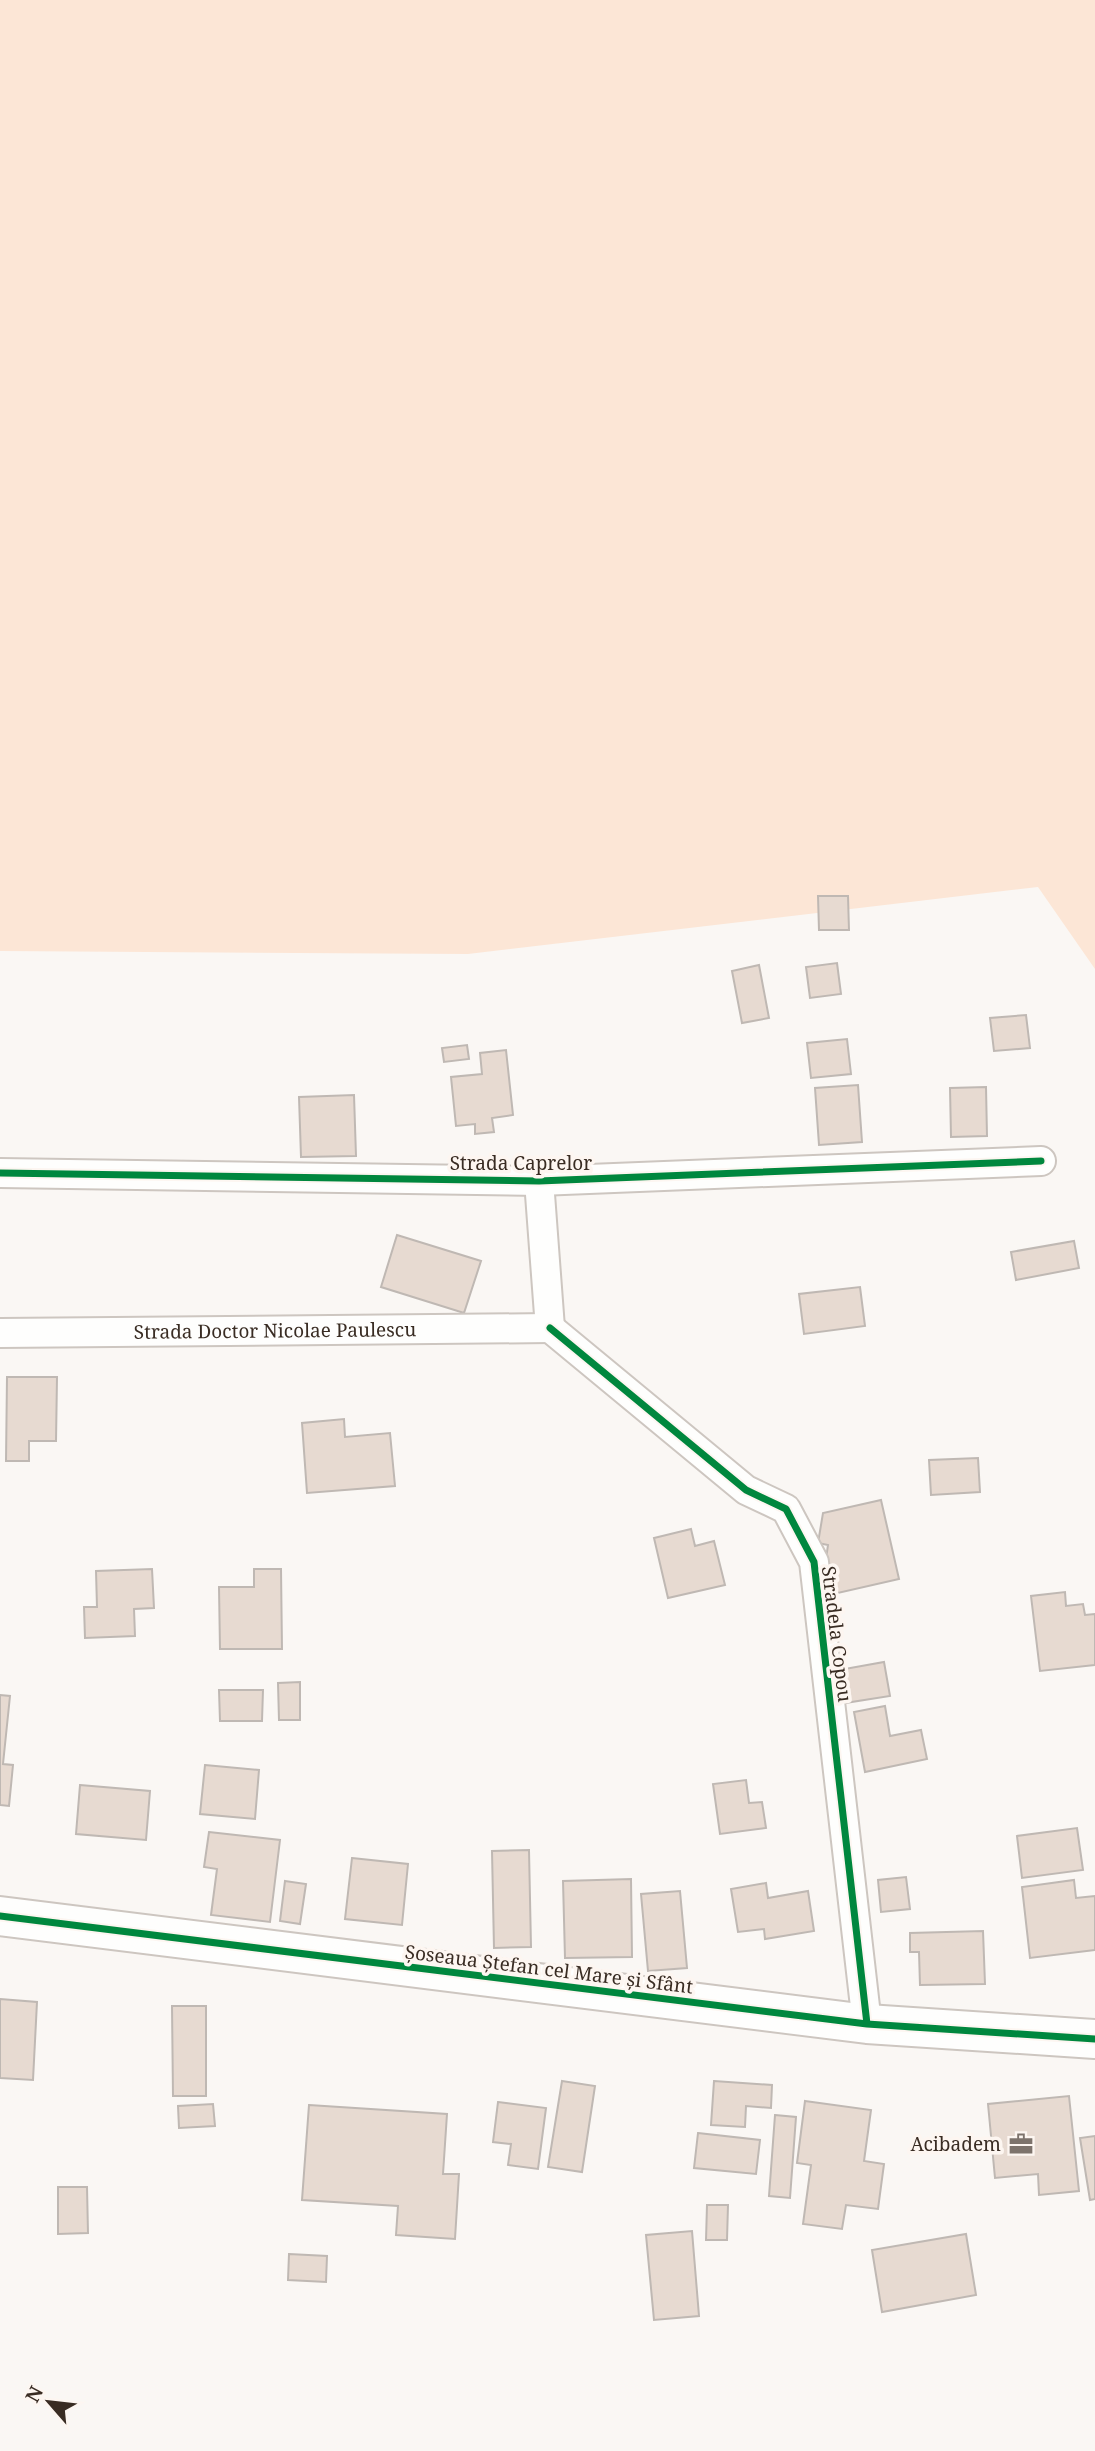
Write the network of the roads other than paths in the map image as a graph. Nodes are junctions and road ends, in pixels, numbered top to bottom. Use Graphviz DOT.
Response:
graph roads {
  1 [pos="1041,1161"];
  2 [pos="0,1173"];
  3 [pos="539,1181"];
  4 [pos="550,1328"];
  5 [pos="0,1333"];
  6 [pos="0,1916"];
  7 [pos="867,2024"];
  8 [pos="1095,2039"];
  1 -- 3 [label="street, Strada Caprelor"];
  2 -- 3 [label="street, Strada Caprelor"];
  3 -- 4 [label="street"];
  4 -- 5 [label="street, Strada Doctor Nicolae Paulescu"];
  4 -- 7 [label="street, Stradela Copou"];
  6 -- 7 [label="street, Șoseaua Ștefan cel Mare și Sfânt"];
  7 -- 8 [label="street, Șoseaua Ștefan cel Mare și Sfânt"];
}
